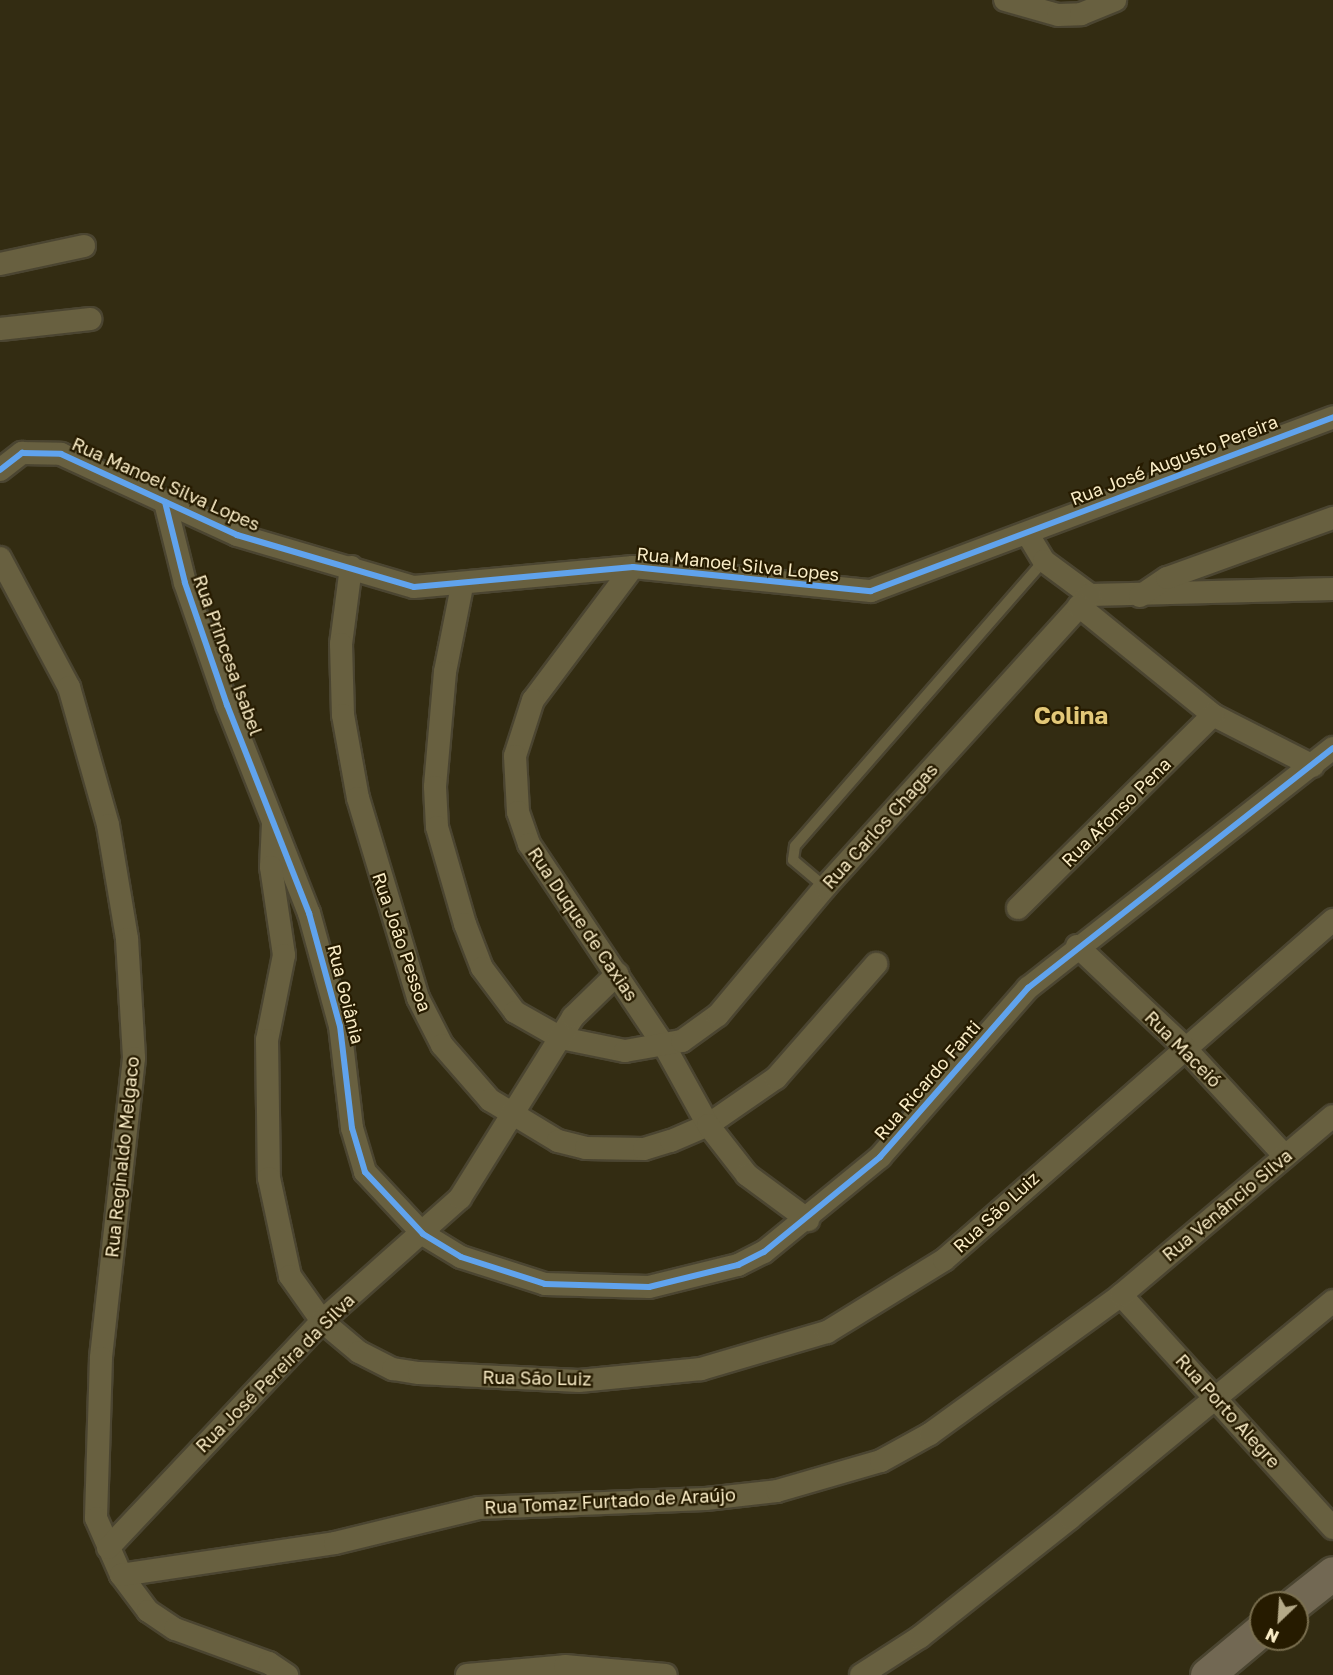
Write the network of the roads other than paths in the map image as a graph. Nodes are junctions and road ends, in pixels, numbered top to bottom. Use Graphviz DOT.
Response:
graph roads {
  1 [pos="1005,0"];
  2 [pos="1115,0"];
  3 [pos="84,246"];
  4 [pos="0,264"];
  5 [pos="90,319"];
  6 [pos="0,329"];
  7 [pos="1333,417"];
  8 [pos="0,470"];
  9 [pos="165,502"];
  10 [pos="1333,518"];
  11 [pos="1027,533"];
  12 [pos="0,558"];
  13 [pos="1044,561"];
  14 [pos="351,567"];
  15 [pos="633,567"];
  16 [pos="462,586"];
  17 [pos="1333,589"];
  18 [pos="1140,596"];
  19 [pos="1084,601"];
  20 [pos="1213,715"];
  21 [pos="1333,748"];
  22 [pos="1313,766"];
  23 [pos="274,815"];
  24 [pos="825,887"];
  25 [pos="1018,908"];
  26 [pos="1333,920"];
  27 [pos="1077,946"];
  28 [pos="876,964"];
  29 [pos="617,974"];
  30 [pos="561,1038"];
  31 [pos="1183,1046"];
  32 [pos="665,1047"];
  33 [pos="1333,1116"];
  34 [pos="515,1117"];
  35 [pos="708,1125"];
  36 [pos="1284,1155"];
  37 [pos="808,1220"];
  38 [pos="423,1234"];
  39 [pos="1121,1295"];
  40 [pos="1333,1301"];
  41 [pos="322,1321"];
  42 [pos="1218,1398"];
  43 [pos="1333,1528"];
  44 [pos="108,1548"];
  45 [pos="1333,1573"];
  46 [pos="121,1575"];
  47 [pos="1309,1591"];
  48 [pos="1249,1639"];
  49 [pos="287,1675"];
  50 [pos="466,1675"];
  51 [pos="666,1675"];
  52 [pos="861,1675"];
  53 [pos="1207,1675"];
  1 -- 2 [label="street"];
  3 -- 4 [label="street"];
  5 -- 6 [label="street"];
  7 -- 11 [label="street, Rua José Augusto Pereira"];
  8 -- 9 [label="street, Rua Manoel Silva Lopes"];
  9 -- 14 [label="street, Rua Manoel Silva Lopes"];
  9 -- 23 [label="street, Rua Princesa Isabel"];
  10 -- 18 [label="street"];
  11 -- 13 [label="street"];
  11 -- 15 [label="street, Rua Manoel Silva Lopes"];
  12 -- 44 [label="street, Rua Reginaldo Melgaco"];
  13 -- 19 [label="street"];
  13 -- 24 [label="lane"];
  14 -- 16 [label="street, Rua Manoel Silva Lopes"];
  14 -- 34 [label="street, Rua João Pessoa"];
  15 -- 16 [label="street, Rua Manoel Silva Lopes"];
  15 -- 29 [label="street, Rua Duque de Caxias"];
  16 -- 30 [label="street"];
  17 -- 18 [label="street"];
  18 -- 19 [label="street"];
  19 -- 20 [label="street"];
  19 -- 24 [label="street, Rua Carlos Chagas"];
  20 -- 22 [label="street"];
  20 -- 25 [label="street, Rua Afonso Pena"];
  21 -- 22 [label="street, Rua Ricardo Fanti"];
  22 -- 27 [label="street, Rua Ricardo Fanti"];
  23 -- 38 [label="street, Rua Goiânia"];
  23 -- 41 [label="street, Rua São Luiz"];
  24 -- 32 [label="street, Rua Carlos Chagas"];
  26 -- 31 [label="street, Rua São Luiz"];
  27 -- 31 [label="street, Rua Maceió"];
  27 -- 37 [label="street, Rua Ricardo Fanti"];
  28 -- 35 [label="street, Rua João Pessoa"];
  29 -- 30 [label="street, Rua José Pereira da Silva"];
  29 -- 32 [label="street, Rua Duque de Caxias"];
  30 -- 32 [label="street"];
  30 -- 34 [label="street, Rua José Pereira da Silva"];
  31 -- 36 [label="street, Rua Maceió"];
  31 -- 41 [label="street, Rua São Luiz"];
  32 -- 35 [label="street, Rua Duque de Caxias"];
  33 -- 36 [label="street, Rua Venâncio Silva"];
  34 -- 35 [label="street, Rua João Pessoa"];
  34 -- 38 [label="street, Rua José Pereira da Silva"];
  35 -- 37 [label="street, Rua Duque de Caxias"];
  36 -- 39 [label="street, Rua Venâncio Silva"];
  37 -- 38 [label="street, Rua Ricardo Fanti"];
  38 -- 41 [label="street, Rua José Pereira da Silva"];
  39 -- 42 [label="street, Rua Porto Alegre"];
  39 -- 46 [label="street, Rua Tomaz Furtado de Araújo"];
  40 -- 42 [label="street"];
  41 -- 44 [label="street, Rua José Pereira da Silva"];
  42 -- 43 [label="street, Rua Porto Alegre"];
  42 -- 52 [label="street"];
  44 -- 46 [label="street, Rua Reginaldo Melgaco"];
  45 -- 47 [label="main road"];
  46 -- 49 [label="street, Rua Reginaldo Melgaco"];
  48 -- 53 [label="main road"];
  50 -- 51 [label="street"];
}
